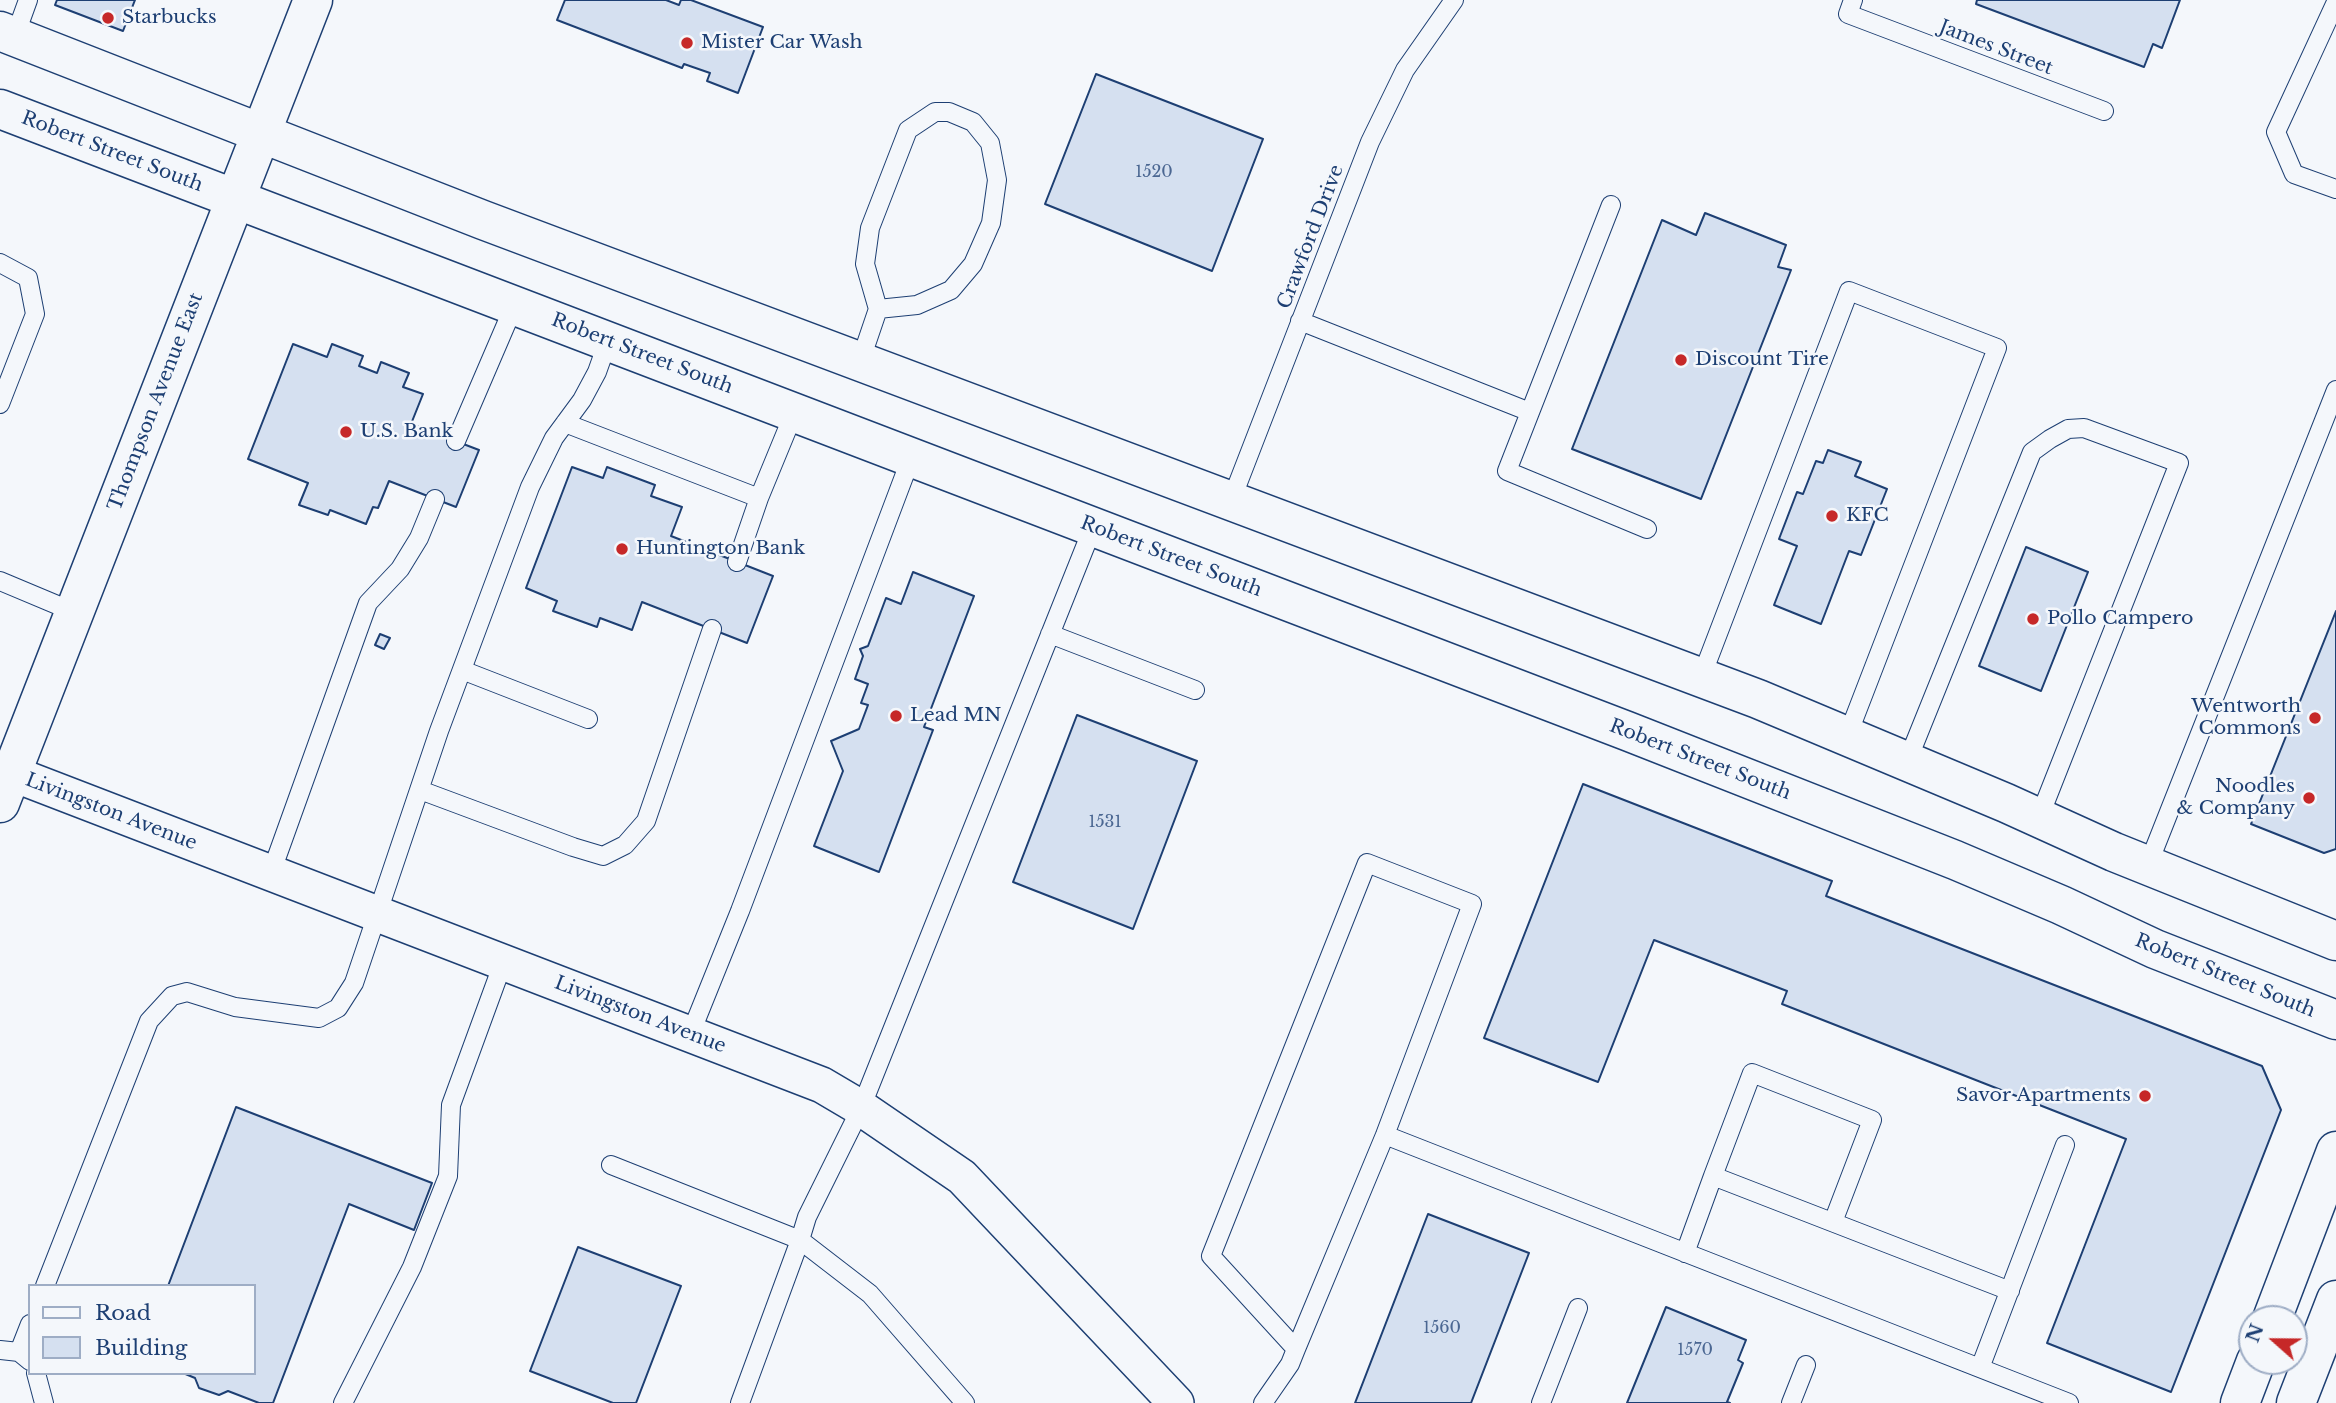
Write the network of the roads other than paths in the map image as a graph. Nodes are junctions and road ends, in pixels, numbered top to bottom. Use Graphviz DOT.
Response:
graph roads {
  1 [pos="28,0"];
  2 [pos="313,0"];
  3 [pos="1454,0"];
  4 [pos="1853,0"];
  5 [pos="2336,2"];
  6 [pos="7,34"];
  7 [pos="0,108"];
  8 [pos="2104,111"];
  9 [pos="262,132"];
  10 [pos="2336,190"];
  11 [pos="236,199"];
  12 [pos="1611,205"];
  13 [pos="0,263"];
  14 [pos="514,306"];
  15 [pos="878,309"];
  16 [pos="1300,321"];
  17 [pos="608,341"];
  18 [pos="860,362"];
  19 [pos="2336,390"];
  20 [pos="0,404"];
  21 [pos="2332,410"];
  22 [pos="1530,412"];
  23 [pos="794,413"];
  24 [pos="565,423"];
  25 [pos="456,441"];
  26 [pos="911,458"];
  27 [pos="759,498"];
  28 [pos="435,499"];
  29 [pos="1231,501"];
  30 [pos="1093,527"];
  31 [pos="1647,529"];
  32 [pos="737,562"];
  33 [pos="0,581"];
  34 [pos="74,611"];
  35 [pos="712,629"];
  36 [pos="1050,634"];
  37 [pos="462,670"];
  38 [pos="1701,678"];
  39 [pos="1195,690"];
  40 [pos="588,719"];
  41 [pos="1847,737"];
  42 [pos="1907,762"];
  43 [pos="5,788"];
  44 [pos="420,790"];
  45 [pos="2039,818"];
  46 [pos="2148,865"];
  47 [pos="271,873"];
  48 [pos="378,915"];
  49 [pos="2336,940"];
  50 [pos="503,963"];
  51 [pos="2336,1020"];
  52 [pos="690,1035"];
  53 [pos="861,1108"];
  54 [pos="1385,1135"];
  55 [pos="2065,1145"];
  56 [pos="2336,1151"];
  57 [pos="611,1165"];
  58 [pos="1713,1176"];
  59 [pos="1833,1222"];
  60 [pos="800,1240"];
  61 [pos="1685,1253"];
  62 [pos="46,1284"];
  63 [pos="2010,1291"];
  64 [pos="2336,1300"];
  65 [pos="2277,1305"];
  66 [pos="1578,1308"];
  67 [pos="28,1335"];
  68 [pos="1296,1349"];
  69 [pos="0,1350"];
  70 [pos="24,1357"];
  71 [pos="1806,1365"];
  72 [pos="1980,1368"];
  73 [pos="37,1375"];
  74 [pos="2251,1375"];
  75 [pos="44,1403"];
  76 [pos="343,1403"];
  77 [pos="740,1403"];
  78 [pos="965,1403"];
  79 [pos="1176,1403"];
  80 [pos="1263,1403"];
  81 [pos="1541,1403"];
  82 [pos="1791,1403"];
  83 [pos="2069,1403"];
  84 [pos="2240,1403"];
  85 [pos="2296,1403"];
  1 -- 6 [label="lane"];
  2 -- 9 [label="main road, Thompson Avenue East"];
  3 -- 16 [label="lane, Crawford Drive"];
  4 -- 8 [label="lane, James Street"];
  5 -- 10 [label="lane"];
  6 -- 9 [label="main road"];
  7 -- 11 [label="main road, Robert Street South"];
  9 -- 11 [label="main road, Thompson Avenue East"];
  9 -- 18 [label="main road"];
  11 -- 14 [label="main road, Robert Street South"];
  11 -- 34 [label="main road, Thompson Avenue East"];
  12 -- 22 [label="lane"];
  13 -- 20 [label="lane"];
  14 -- 17 [label="main road, Robert Street South"];
  14 -- 25 [label="lane"];
  15 -- 15 [label="lane"];
  15 -- 18 [label="lane"];
  16 -- 22 [label="lane"];
  16 -- 29 [label="lane, Crawford Drive"];
  17 -- 23 [label="main road, Robert Street South"];
  17 -- 24 [label="lane"];
  18 -- 29 [label="main road"];
  19 -- 21 [label="lane"];
  21 -- 46 [label="lane"];
  22 -- 31 [label="lane"];
  23 -- 26 [label="main road, Robert Street South"];
  23 -- 27 [label="lane"];
  24 -- 27 [label="lane"];
  24 -- 37 [label="lane"];
  26 -- 30 [label="main road, Robert Street South"];
  26 -- 52 [label="lane"];
  27 -- 32 [label="lane"];
  28 -- 47 [label="lane"];
  29 -- 38 [label="main road"];
  30 -- 36 [label="lane"];
  30 -- 51 [label="main road, Robert Street South"];
  33 -- 34 [label="lane"];
  34 -- 43 [label="main road, Thompson Avenue East"];
  35 -- 44 [label="lane"];
  36 -- 39 [label="lane"];
  36 -- 53 [label="lane"];
  37 -- 40 [label="lane"];
  37 -- 44 [label="lane"];
  38 -- 41 [label="main road"];
  38 -- 41 [label="lane"];
  41 -- 42 [label="main road"];
  42 -- 45 [label="main road"];
  42 -- 45 [label="lane"];
  43 -- 47 [label="street, Livingston Avenue"];
  44 -- 48 [label="lane"];
  45 -- 46 [label="main road"];
  46 -- 49 [label="main road"];
  47 -- 48 [label="street, Livingston Avenue"];
  48 -- 50 [label="street, Livingston Avenue"];
  48 -- 62 [label="lane"];
  50 -- 52 [label="street, Livingston Avenue"];
  50 -- 76 [label="lane"];
  52 -- 53 [label="street, Livingston Avenue"];
  53 -- 60 [label="lane"];
  53 -- 79 [label="street, Livingston Avenue"];
  54 -- 61 [label="lane"];
  54 -- 68 [label="lane"];
  54 -- 68 [label="lane"];
  55 -- 63 [label="lane"];
  56 -- 65 [label="main road"];
  57 -- 60 [label="lane"];
  58 -- 59 [label="lane"];
  58 -- 59 [label="lane"];
  58 -- 61 [label="lane"];
  59 -- 63 [label="lane"];
  60 -- 77 [label="lane"];
  60 -- 78 [label="lane"];
  61 -- 72 [label="lane"];
  63 -- 72 [label="lane"];
  64 -- 85 [label="main road"];
  66 -- 81 [label="lane"];
  67 -- 70 [label="lane"];
  68 -- 80 [label="lane"];
  69 -- 70 [label="lane"];
  71 -- 82 [label="lane"];
  72 -- 83 [label="lane"];
  73 -- 75 [label="lane"];
  74 -- 84 [label="main road"];
}
